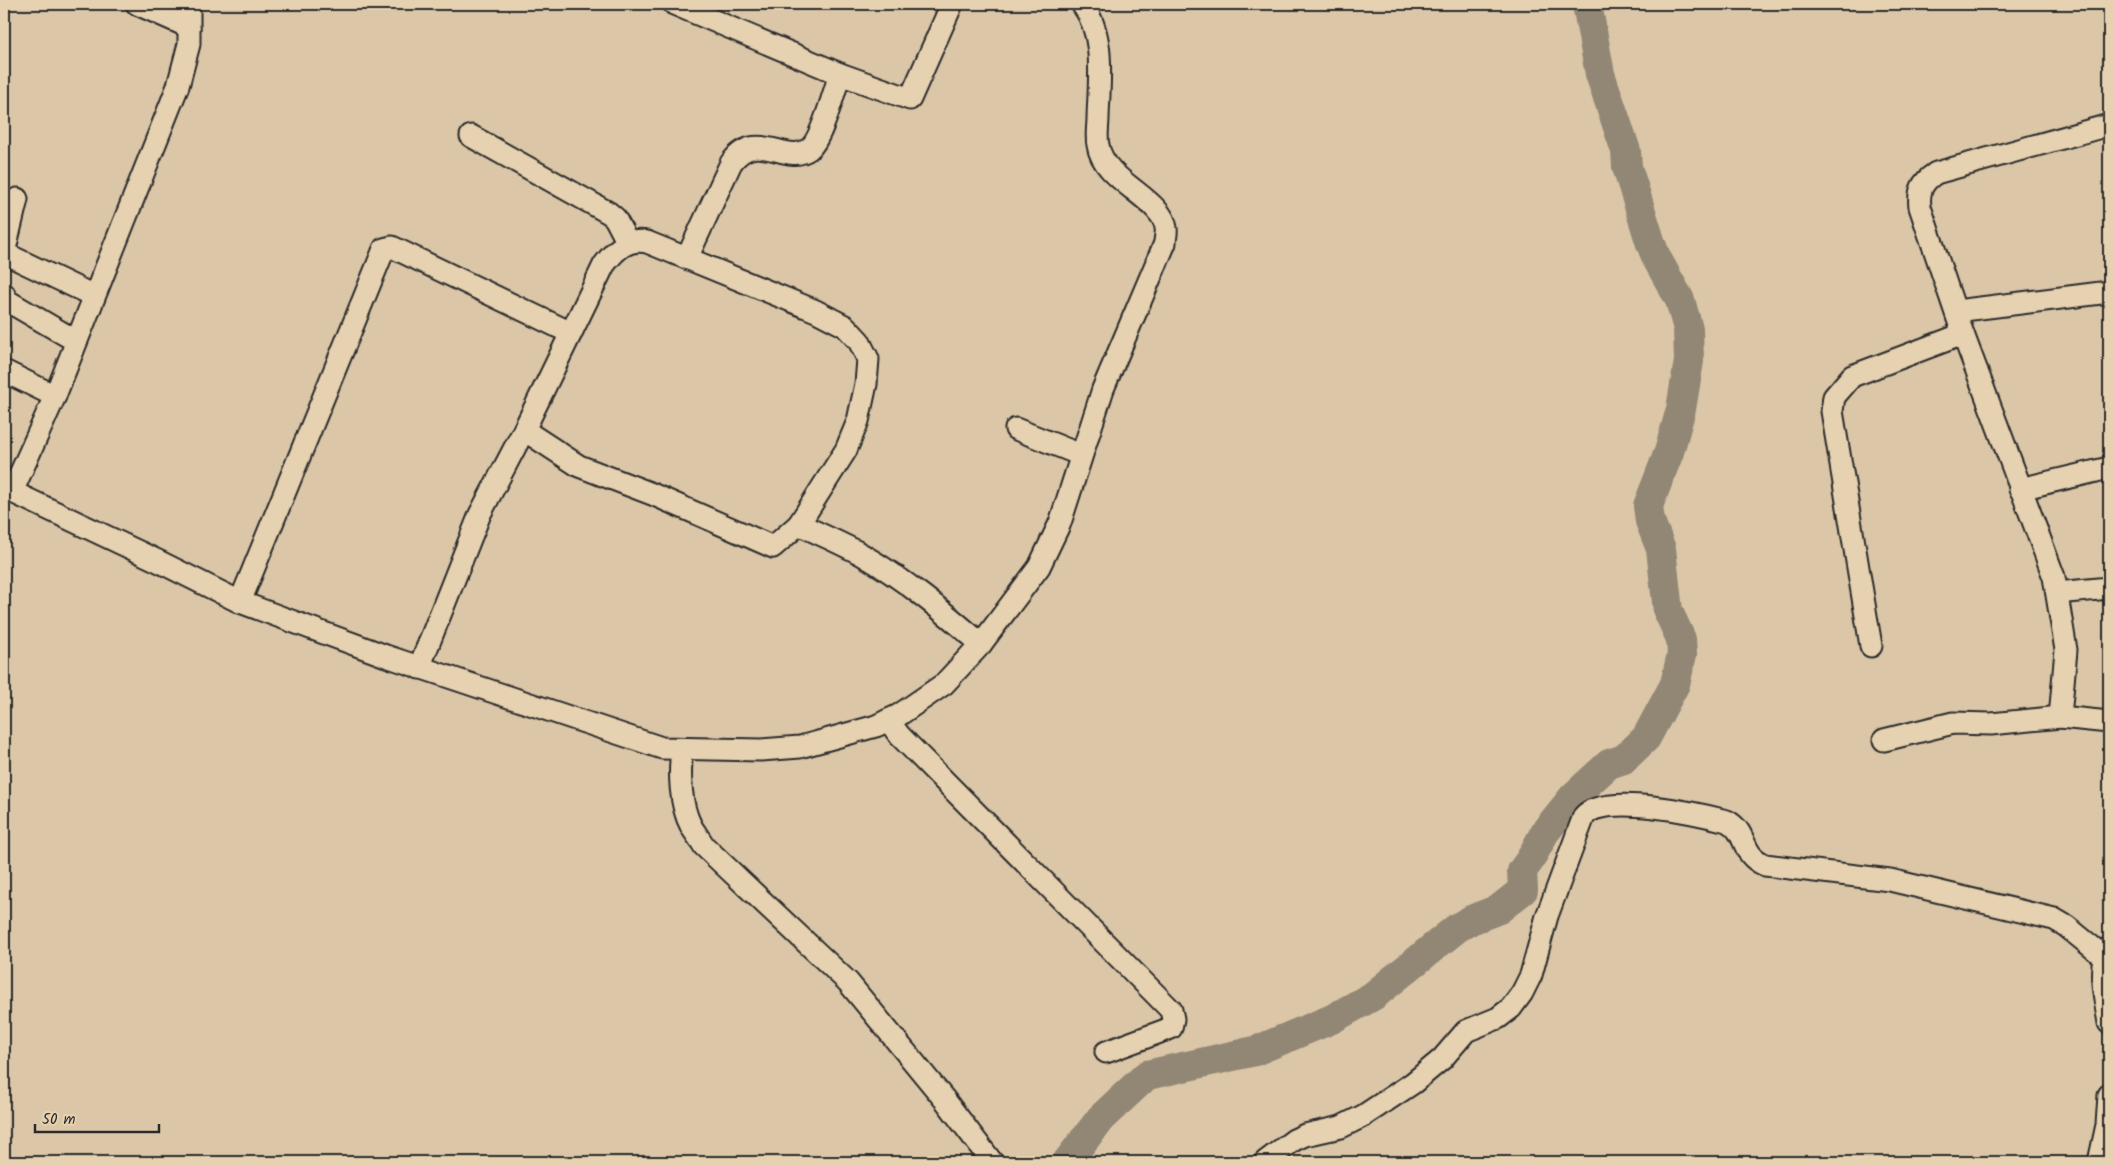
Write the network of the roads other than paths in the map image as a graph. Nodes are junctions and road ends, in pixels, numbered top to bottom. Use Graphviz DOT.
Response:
graph roads {
  1 [pos="137,4"];
  2 [pos="189,4"];
  3 [pos="674,4"];
  4 [pos="952,4"];
  5 [pos="1082,4"];
  6 [pos="188,27"];
  7 [pos="840,74"];
  8 [pos="2109,125"];
  9 [pos="471,136"];
  10 [pos="17,199"];
  11 [pos="628,243"];
  12 [pos="4,253"];
  13 [pos="687,258"];
  14 [pos="4,269"];
  15 [pos="2109,292"];
  16 [pos="4,294"];
  17 [pos="94,296"];
  18 [pos="1956,311"];
  19 [pos="571,333"];
  20 [pos="1963,334"];
  21 [pos="76,341"];
  22 [pos="4,371"];
  23 [pos="55,396"];
  24 [pos="1016,429"];
  25 [pos="524,430"];
  26 [pos="1081,455"];
  27 [pos="2109,468"];
  28 [pos="2020,489"];
  29 [pos="8,490"];
  30 [pos="799,524"];
  31 [pos="2109,588"];
  32 [pos="2057,593"];
  33 [pos="240,602"];
  34 [pos="981,644"];
  35 [pos="1871,646"];
  36 [pos="419,668"];
  37 [pos="2060,717"];
  38 [pos="888,720"];
  39 [pos="2109,722"];
  40 [pos="1884,740"];
  41 [pos="682,750"];
  42 [pos="2106,952"];
  43 [pos="2109,1023"];
  44 [pos="1106,1052"];
  45 [pos="2109,1095"];
  46 [pos="979,1157"];
  47 [pos="1265,1162"];
  48 [pos="2100,1162"];
  1 -- 6 [label="street"];
  2 -- 6 [label="street"];
  3 -- 7 [label="street"];
  4 -- 7 [label="street"];
  5 -- 26 [label="street"];
  6 -- 17 [label="street"];
  7 -- 13 [label="street"];
  8 -- 18 [label="street"];
  9 -- 11 [label="street"];
  10 -- 12 [label="street"];
  11 -- 13 [label="street"];
  11 -- 19 [label="street"];
  12 -- 14 [label="street"];
  12 -- 17 [label="street"];
  13 -- 30 [label="street"];
  15 -- 18 [label="street"];
  16 -- 21 [label="street"];
  17 -- 21 [label="street"];
  18 -- 20 [label="street"];
  19 -- 25 [label="street"];
  19 -- 33 [label="street"];
  20 -- 28 [label="street"];
  20 -- 35 [label="street"];
  21 -- 23 [label="street"];
  22 -- 23 [label="street"];
  23 -- 29 [label="street"];
  24 -- 26 [label="street"];
  25 -- 30 [label="street"];
  25 -- 36 [label="street"];
  26 -- 34 [label="street"];
  27 -- 28 [label="street"];
  28 -- 32 [label="street"];
  29 -- 33 [label="street"];
  30 -- 34 [label="street"];
  31 -- 32 [label="street"];
  32 -- 37 [label="street"];
  33 -- 36 [label="street"];
  34 -- 38 [label="street"];
  36 -- 41 [label="street"];
  37 -- 39 [label="street"];
  37 -- 40 [label="street"];
  38 -- 41 [label="street"];
  38 -- 44 [label="street"];
  41 -- 46 [label="street"];
  42 -- 43 [label="street"];
  42 -- 47 [label="street"];
  45 -- 48 [label="street"];
}
